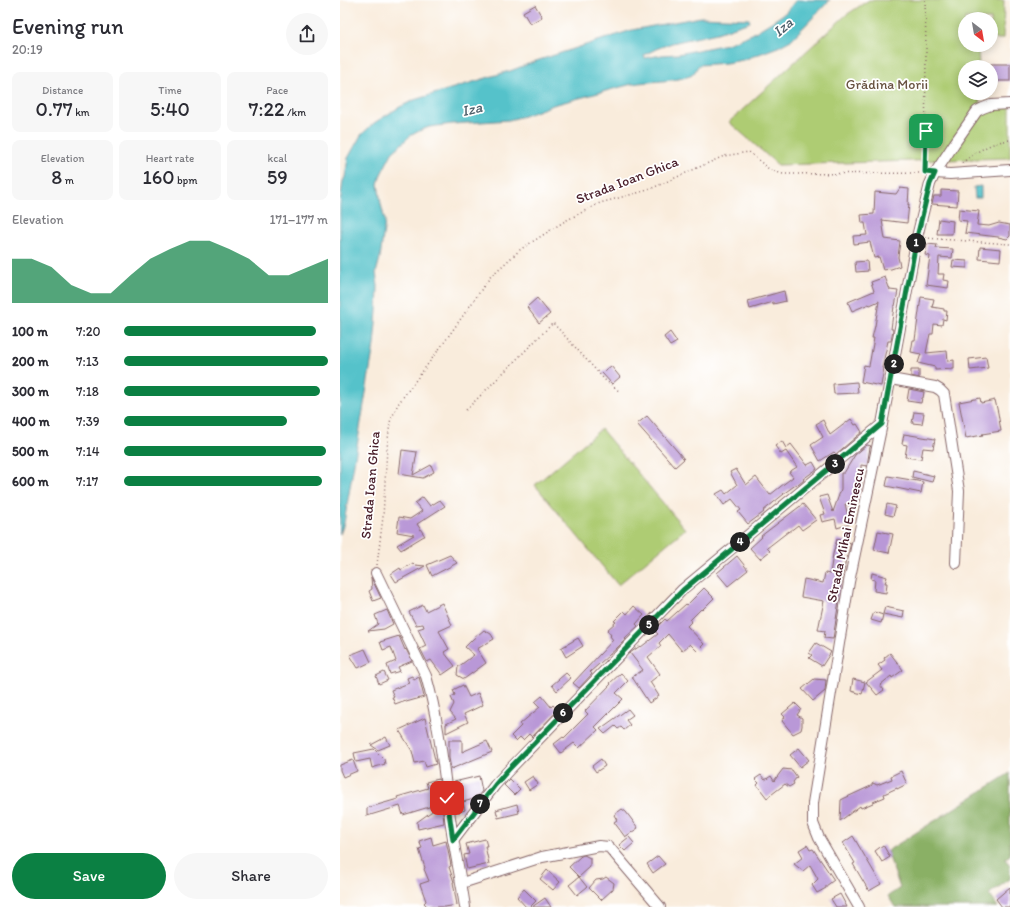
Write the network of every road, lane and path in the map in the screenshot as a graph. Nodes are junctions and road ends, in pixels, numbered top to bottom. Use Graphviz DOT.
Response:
graph roads {
  1 [pos="925,0"];
  2 [pos="1010,104"];
  3 [pos="1010,140"];
  4 [pos="1010,170"];
  5 [pos="930,173"];
  6 [pos="950,174"];
  7 [pos="917,237"];
  8 [pos="1010,244"];
  9 [pos="891,379"];
  10 [pos="620,392"];
  11 [pos="466,410"];
  12 [pos="882,424"];
  13 [pos="956,563"];
  14 [pos="376,573"];
  15 [pos="453,840"];
  16 [pos="462,883"];
  17 [pos="465,907"];
  18 [pos="660,907"];
  19 [pos="859,907"];
  1 -- 5 [label="path"];
  2 -- 5 [label="street, Strada Mihai Eminescu"];
  3 -- 6 [label="path"];
  4 -- 6 [label="street"];
  5 -- 6 [label="street"];
  5 -- 7 [label="street, Strada Mihai Eminescu"];
  5 -- 14 [label="path, Strada Ioan Ghica"];
  7 -- 8 [label="path"];
  7 -- 9 [label="street, Strada Mihai Eminescu"];
  9 -- 12 [label="street, Strada Mihai Eminescu"];
  9 -- 13 [label="street"];
  10 -- 11 [label="path"];
  12 -- 15 [label="street"];
  12 -- 19 [label="street, Strada Mihai Eminescu"];
  14 -- 15 [label="street"];
  15 -- 16 [label="street"];
  16 -- 17 [label="street"];
  16 -- 18 [label="street"];
}
